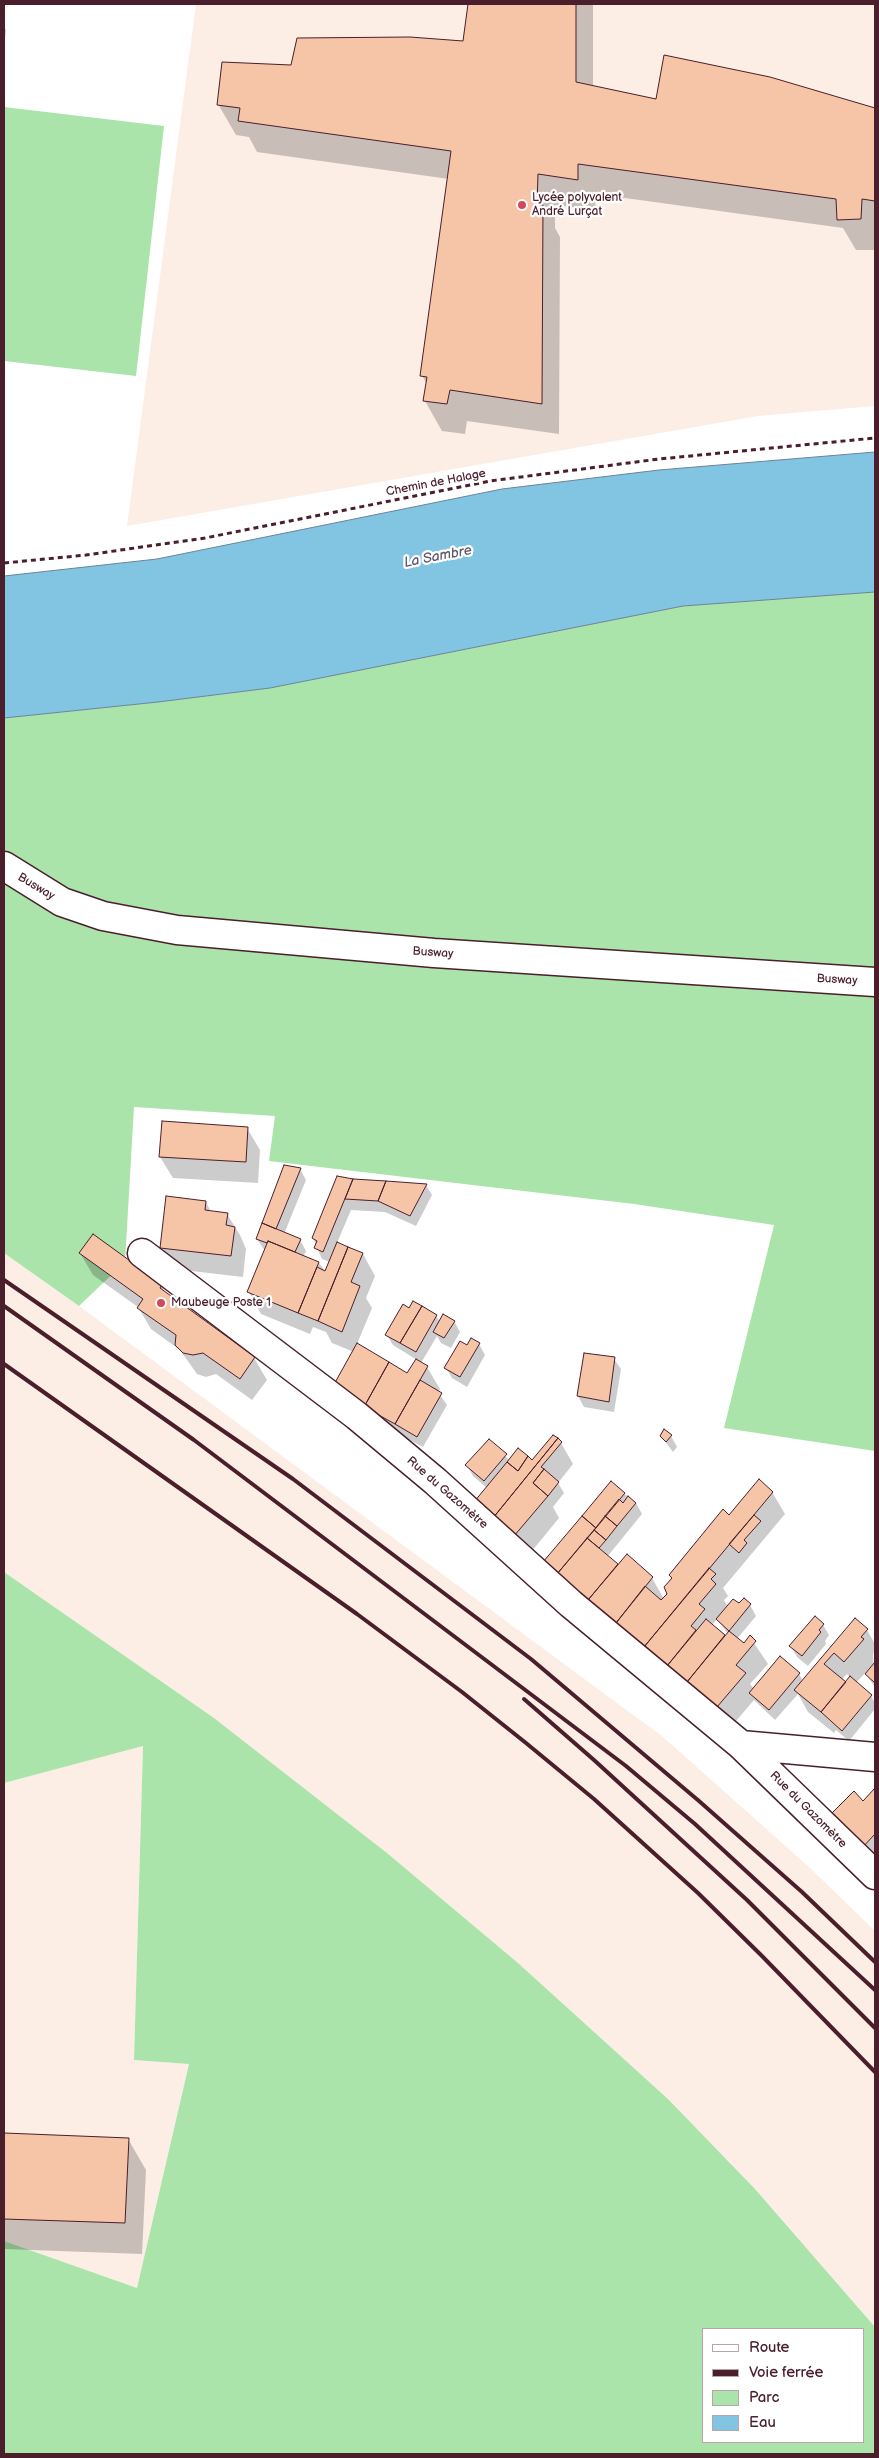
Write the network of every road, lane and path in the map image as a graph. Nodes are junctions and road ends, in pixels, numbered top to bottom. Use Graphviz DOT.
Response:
graph roads {
  1 [pos="875,438"];
  2 [pos="4,562"];
  3 [pos="4,866"];
  4 [pos="875,982"];
  5 [pos="142,1253"];
  6 [pos="742,1744"];
  7 [pos="875,1757"];
  8 [pos="875,1874"];
  1 -- 2 [label="path, Chemin de Halage"];
  3 -- 4 [label="street, Busway"];
  5 -- 6 [label="street, Rue du Gazomètre"];
  6 -- 7 [label="street"];
  6 -- 8 [label="street, Rue du Gazomètre"];
}
